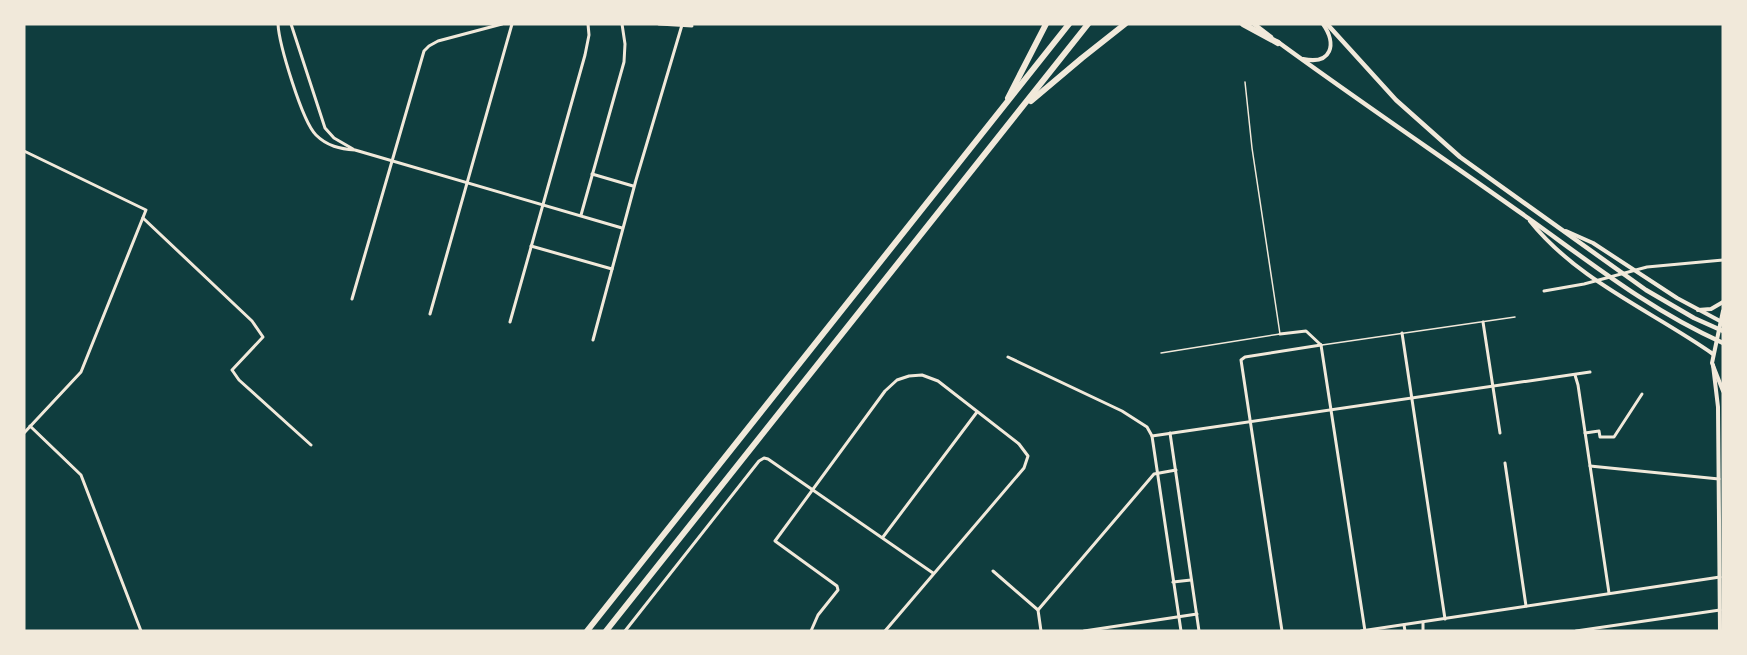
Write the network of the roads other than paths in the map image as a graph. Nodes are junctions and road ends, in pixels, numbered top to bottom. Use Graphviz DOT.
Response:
graph roads {
  1 [pos="278,24"];
  2 [pos="291,24"];
  3 [pos="502,24"];
  4 [pos="512,24"];
  5 [pos="588,24"];
  6 [pos="622,24"];
  7 [pos="659,24"];
  8 [pos="1046,24"];
  9 [pos="1069,24"];
  10 [pos="1088,24"];
  11 [pos="1125,24"];
  12 [pos="1243,24"];
  13 [pos="1254,24"];
  14 [pos="1325,24"];
  15 [pos="682,25"];
  16 [pos="692,26"];
  17 [pos="1278,43"];
  18 [pos="1300,58"];
  19 [pos="1245,82"];
  20 [pos="1005,105"];
  21 [pos="1019,111"];
  22 [pos="354,150"];
  23 [pos="24,151"];
  24 [pos="392,161"];
  25 [pos="592,174"];
  26 [pos="467,183"];
  27 [pos="634,186"];
  28 [pos="543,204"];
  29 [pos="581,215"];
  30 [pos="1527,217"];
  31 [pos="142,218"];
  32 [pos="622,228"];
  33 [pos="1559,228"];
  34 [pos="531,246"];
  35 [pos="1723,260"];
  36 [pos="612,269"];
  37 [pos="1544,291"];
  38 [pos="352,299"];
  39 [pos="1723,302"];
  40 [pos="1697,310"];
  41 [pos="1723,311"];
  42 [pos="430,314"];
  43 [pos="1515,317"];
  44 [pos="1720,321"];
  45 [pos="510,322"];
  46 [pos="1482,322"];
  47 [pos="1723,331"];
  48 [pos="1402,333"];
  49 [pos="1280,334"];
  50 [pos="593,340"];
  51 [pos="1723,343"];
  52 [pos="1321,345"];
  53 [pos="1161,353"];
  54 [pos="1713,354"];
  55 [pos="1008,357"];
  56 [pos="1713,366"];
  57 [pos="1590,372"];
  58 [pos="1575,375"];
  59 [pos="1493,385"];
  60 [pos="1723,390"];
  61 [pos="1642,393"];
  62 [pos="1412,397"];
  63 [pos="1720,403"];
  64 [pos="1332,410"];
  65 [pos="977,411"];
  66 [pos="1250,422"];
  67 [pos="27,427"];
  68 [pos="24,433"];
  69 [pos="1170,433"];
  70 [pos="1500,433"];
  71 [pos="1585,433"];
  72 [pos="1152,436"];
  73 [pos="311,445"];
  74 [pos="1505,463"];
  75 [pos="1590,466"];
  76 [pos="1176,470"];
  77 [pos="1157,473"];
  78 [pos="1719,479"];
  79 [pos="812,490"];
  80 [pos="1721,493"];
  81 [pos="1723,527"];
  82 [pos="1720,533"];
  83 [pos="882,537"];
  84 [pos="993,572"];
  85 [pos="933,573"];
  86 [pos="1720,577"];
  87 [pos="1191,580"];
  88 [pos="1173,582"];
  89 [pos="1609,593"];
  90 [pos="1526,606"];
  91 [pos="1038,610"];
  92 [pos="1720,612"];
  93 [pos="1197,614"];
  94 [pos="1178,617"];
  95 [pos="1445,619"];
  96 [pos="1723,621"];
  97 [pos="1423,622"];
  98 [pos="1404,625"];
  99 [pos="141,631"];
  100 [pos="587,631"];
  101 [pos="606,631"];
  102 [pos="624,631"];
  103 [pos="811,631"];
  104 [pos="885,631"];
  105 [pos="1041,631"];
  106 [pos="1084,631"];
  107 [pos="1181,631"];
  108 [pos="1199,631"];
  109 [pos="1282,631"];
  110 [pos="1363,631"];
  111 [pos="1405,631"];
  112 [pos="1424,631"];
  113 [pos="1576,631"];
  114 [pos="1719,631"];
  1 -- 22 [label="street"];
  2 -- 22 [label="street"];
  3 -- 24 [label="street"];
  4 -- 26 [label="street"];
  5 -- 28 [label="street"];
  6 -- 25 [label="street"];
  7 -- 15 [label="street"];
  8 -- 20 [label="highway"];
  9 -- 20 [label="highway"];
  10 -- 21 [label="highway"];
  11 -- 21 [label="highway"];
  12 -- 17 [label="highway"];
  13 -- 17 [label="main road"];
  14 -- 18 [label="street"];
  14 -- 33 [label="main road"];
  15 -- 16 [label="street"];
  15 -- 27 [label="street"];
  17 -- 18 [label="main road"];
  18 -- 30 [label="main road"];
  19 -- 49 [label="lane"];
  20 -- 100 [label="highway"];
  21 -- 101 [label="highway"];
  22 -- 24 [label="street"];
  23 -- 31 [label="street"];
  24 -- 26 [label="street"];
  24 -- 38 [label="street"];
  25 -- 27 [label="street"];
  25 -- 29 [label="street"];
  26 -- 28 [label="street"];
  26 -- 42 [label="street"];
  27 -- 32 [label="street"];
  28 -- 29 [label="street"];
  28 -- 34 [label="street"];
  29 -- 32 [label="street"];
  30 -- 51 [label="main road"];
  30 -- 54 [label="street"];
  31 -- 67 [label="street"];
  31 -- 73 [label="street"];
  32 -- 36 [label="street"];
  33 -- 40 [label="street"];
  33 -- 47 [label="main road"];
  34 -- 36 [label="street"];
  34 -- 45 [label="street"];
  35 -- 37 [label="street"];
  36 -- 50 [label="street"];
  39 -- 40 [label="street"];
  40 -- 44 [label="street"];
  41 -- 44 [label="street"];
  43 -- 46 [label="lane"];
  44 -- 54 [label="street"];
  46 -- 48 [label="lane"];
  46 -- 59 [label="street"];
  48 -- 52 [label="lane"];
  48 -- 62 [label="street"];
  49 -- 52 [label="street"];
  49 -- 53 [label="lane"];
  52 -- 64 [label="street"];
  52 -- 66 [label="street"];
  54 -- 56 [label="street"];
  55 -- 72 [label="street"];
  56 -- 60 [label="street"];
  56 -- 63 [label="street"];
  57 -- 58 [label="street"];
  58 -- 59 [label="street"];
  58 -- 71 [label="street"];
  59 -- 62 [label="street"];
  59 -- 70 [label="street"];
  61 -- 71 [label="street"];
  62 -- 64 [label="street"];
  62 -- 95 [label="street"];
  63 -- 78 [label="street"];
  64 -- 66 [label="street"];
  64 -- 110 [label="street"];
  65 -- 79 [label="street"];
  65 -- 83 [label="street"];
  65 -- 85 [label="street"];
  66 -- 69 [label="street"];
  66 -- 109 [label="street"];
  67 -- 68 [label="street"];
  67 -- 99 [label="street"];
  69 -- 72 [label="street"];
  69 -- 76 [label="street"];
  71 -- 75 [label="street"];
  72 -- 77 [label="street"];
  74 -- 90 [label="street"];
  75 -- 78 [label="street"];
  75 -- 89 [label="street"];
  76 -- 77 [label="street"];
  76 -- 87 [label="street"];
  77 -- 88 [label="street"];
  77 -- 91 [label="street"];
  78 -- 80 [label="street"];
  79 -- 83 [label="street"];
  79 -- 102 [label="street"];
  79 -- 103 [label="street"];
  80 -- 82 [label="street"];
  81 -- 82 [label="street"];
  82 -- 86 [label="street"];
  83 -- 85 [label="street"];
  84 -- 91 [label="street"];
  85 -- 104 [label="street"];
  86 -- 89 [label="street"];
  86 -- 92 [label="street"];
  87 -- 88 [label="street"];
  87 -- 93 [label="street"];
  88 -- 94 [label="street"];
  89 -- 90 [label="street"];
  90 -- 95 [label="street"];
  91 -- 105 [label="street"];
  92 -- 96 [label="street"];
  92 -- 113 [label="street"];
  92 -- 114 [label="street"];
  93 -- 94 [label="street"];
  93 -- 108 [label="street"];
  94 -- 106 [label="street"];
  94 -- 107 [label="street"];
  95 -- 97 [label="street"];
  97 -- 98 [label="street"];
  97 -- 112 [label="street"];
  98 -- 110 [label="street"];
  98 -- 111 [label="street"];
}
